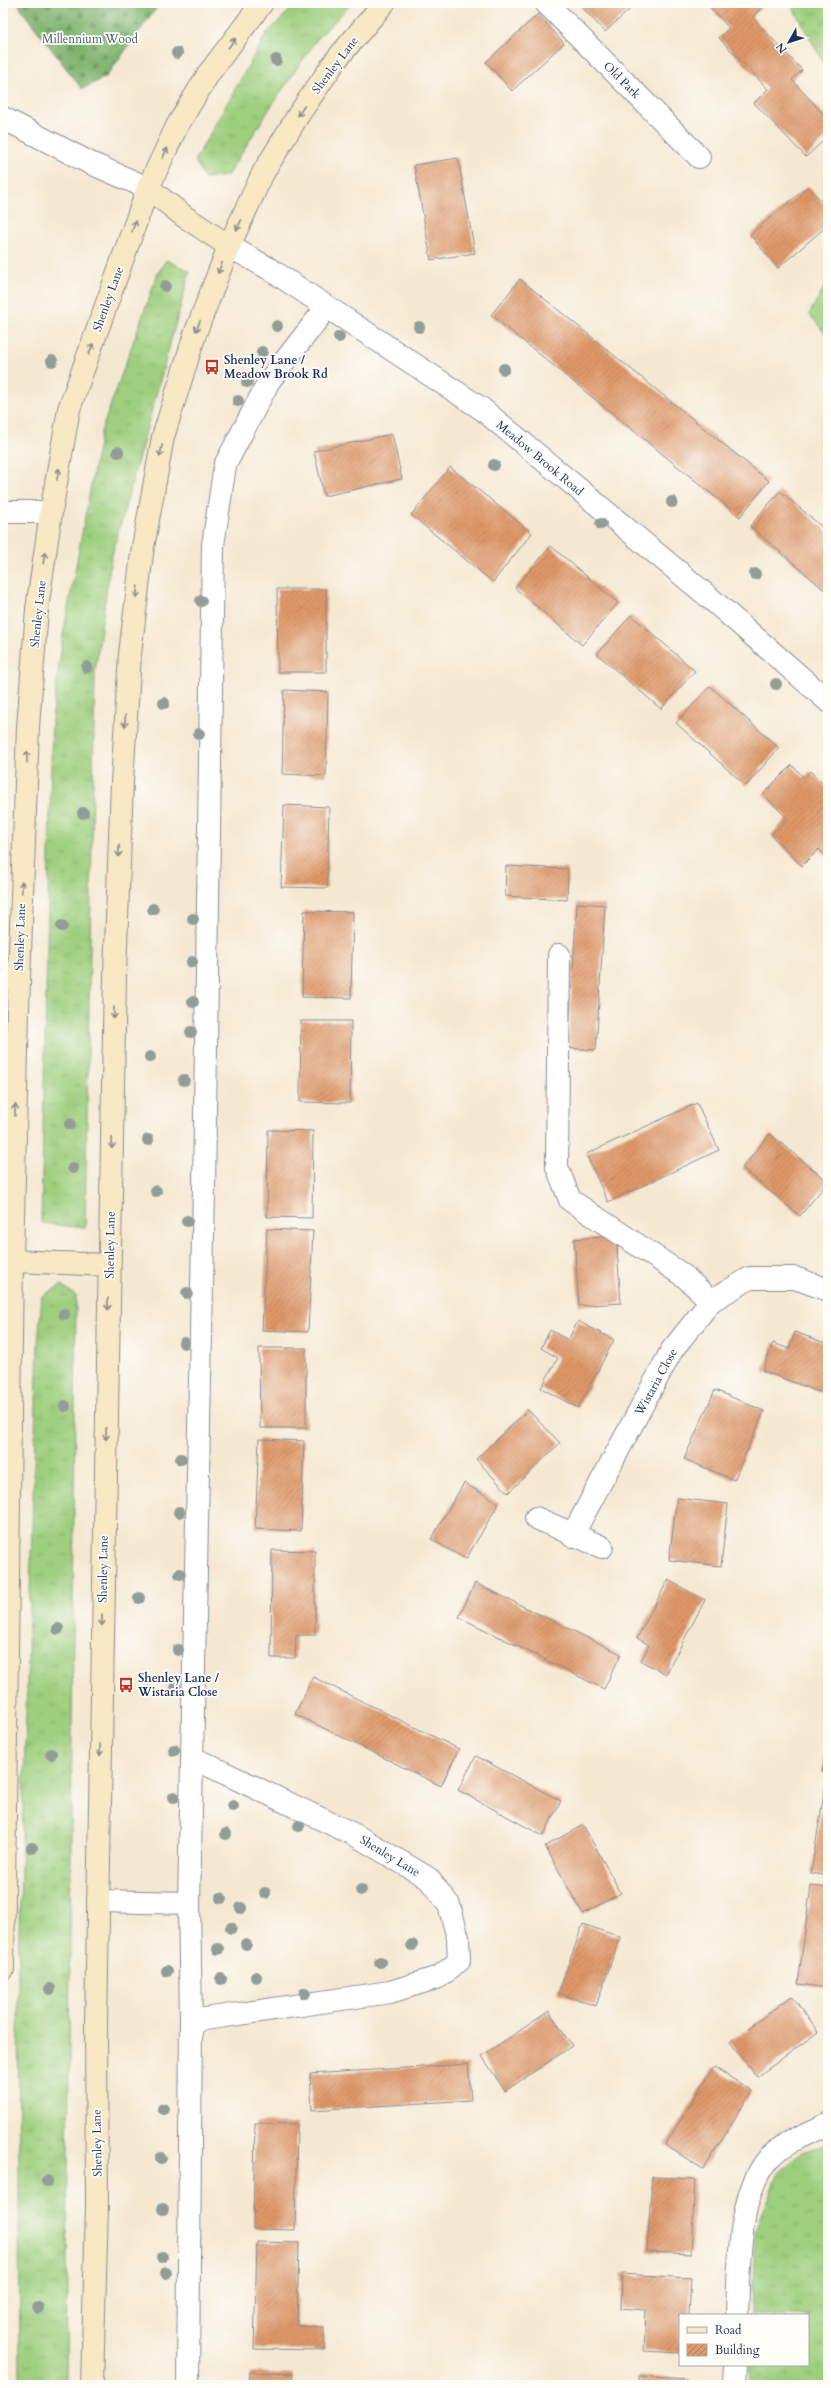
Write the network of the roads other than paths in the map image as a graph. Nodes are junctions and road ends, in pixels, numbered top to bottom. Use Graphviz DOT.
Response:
graph roads {
  1 [pos="262,3"];
  2 [pos="384,3"];
  3 [pos="546,3"];
  4 [pos="3,118"];
  5 [pos="699,157"];
  6 [pos="148,188"];
  7 [pos="229,246"];
  8 [pos="327,307"];
  9 [pos="3,512"];
  10 [pos="51,512"];
  11 [pos="828,701"];
  12 [pos="559,955"];
  13 [pos="12,1260"];
  14 [pos="109,1265"];
  15 [pos="828,1290"];
  16 [pos="711,1301"];
  17 [pos="536,1518"];
  18 [pos="572,1536"];
  19 [pos="602,1547"];
  20 [pos="193,1758"];
  21 [pos="98,1901"];
  22 [pos="189,1903"];
  23 [pos="3,1970"];
  24 [pos="191,2021"];
  25 [pos="828,2124"];
  26 [pos="737,2314"];
  27 [pos="734,2366"];
  28 [pos="92,2385"];
  29 [pos="188,2385"];
  30 [pos="734,2385"];
  6 -- 1 [label="main road, Shenley Lane, one-way"];
  2 -- 7 [label="main road, Shenley Lane, one-way"];
  3 -- 5 [label="street, Old Park"];
  4 -- 6 [label="street"];
  6 -- 7 [label="main road"];
  10 -- 6 [label="main road, Shenley Lane, one-way"];
  7 -- 8 [label="street, Meadow Brook Road"];
  7 -- 14 [label="main road, Shenley Lane, one-way"];
  8 -- 11 [label="street, Meadow Brook Road"];
  8 -- 20 [label="street"];
  9 -- 10 [label="street"];
  13 -- 10 [label="main road, Shenley Lane, one-way"];
  12 -- 16 [label="street"];
  13 -- 14 [label="main road"];
  13 -- 23 [label="main road, Shenley Lane"];
  14 -- 21 [label="main road, Shenley Lane, one-way"];
  15 -- 16 [label="street, Wistaria Close"];
  16 -- 18 [label="street, Wistaria Close"];
  17 -- 18 [label="street"];
  18 -- 19 [label="street"];
  20 -- 22 [label="street"];
  20 -- 24 [label="street, Shenley Lane"];
  21 -- 22 [label="street"];
  21 -- 28 [label="main road, Shenley Lane"];
  22 -- 24 [label="street"];
  24 -- 29 [label="street"];
  25 -- 26 [label="street"];
  27 -- 30 [label="street"];
}
